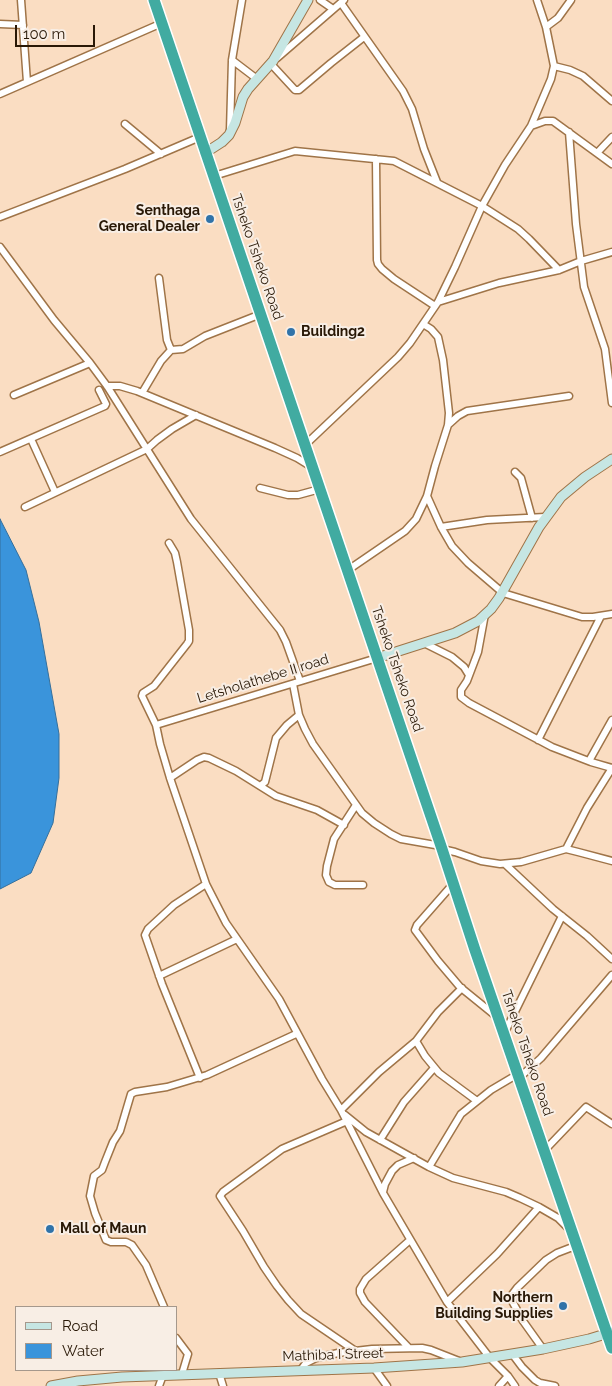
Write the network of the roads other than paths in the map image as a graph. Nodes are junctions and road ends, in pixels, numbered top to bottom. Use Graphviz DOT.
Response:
graph roads {
  1 [pos="21,0"];
  2 [pos="154,0"];
  3 [pos="243,0"];
  4 [pos="308,0"];
  5 [pos="320,0"];
  6 [pos="537,0"];
  7 [pos="571,0"];
  8 [pos="343,2"];
  9 [pos="333,9"];
  10 [pos="162,23"];
  11 [pos="0,24"];
  12 [pos="23,25"];
  13 [pos="546,27"];
  14 [pos="364,37"];
  15 [pos="232,60"];
  16 [pos="272,63"];
  17 [pos="554,66"];
  18 [pos="257,79"];
  19 [pos="27,82"];
  20 [pos="0,94"];
  21 [pos="612,101"];
  22 [pos="125,124"];
  23 [pos="531,126"];
  24 [pos="230,132"];
  25 [pos="569,132"];
  26 [pos="612,136"];
  27 [pos="200,137"];
  28 [pos="205,153"];
  29 [pos="597,153"];
  30 [pos="162,154"];
  31 [pos="376,159"];
  32 [pos="612,164"];
  33 [pos="214,176"];
  34 [pos="437,182"];
  35 [pos="482,206"];
  36 [pos="0,216"];
  37 [pos="0,247"];
  38 [pos="612,252"];
  39 [pos="581,261"];
  40 [pos="559,270"];
  41 [pos="159,278"];
  42 [pos="436,304"];
  43 [pos="261,314"];
  44 [pos="423,324"];
  45 [pos="171,350"];
  46 [pos="90,363"];
  47 [pos="108,386"];
  48 [pos="99,390"];
  49 [pos="142,393"];
  50 [pos="14,395"];
  51 [pos="568,396"];
  52 [pos="612,402"];
  53 [pos="196,416"];
  54 [pos="448,425"];
  55 [pos="31,439"];
  56 [pos="305,445"];
  57 [pos="147,449"];
  58 [pos="0,452"];
  59 [pos="612,459"];
  60 [pos="313,470"];
  61 [pos="515,472"];
  62 [pos="260,488"];
  63 [pos="320,489"];
  64 [pos="55,492"];
  65 [pos="427,496"];
  66 [pos="25,508"];
  67 [pos="545,517"];
  68 [pos="532,518"];
  69 [pos="441,527"];
  70 [pos="169,543"];
  71 [pos="348,570"];
  72 [pos="502,593"];
  73 [pos="485,614"];
  74 [pos="612,614"];
  75 [pos="601,616"];
  76 [pos="424,643"];
  77 [pos="376,658"];
  78 [pos="470,674"];
  79 [pos="300,681"];
  80 [pos="293,684"];
  81 [pos="299,715"];
  82 [pos="612,720"];
  83 [pos="156,725"];
  84 [pos="538,740"];
  85 [pos="589,761"];
  86 [pos="612,768"];
  87 [pos="170,778"];
  88 [pos="260,786"];
  89 [pos="356,805"];
  90 [pos="344,824"];
  91 [pos="442,847"];
  92 [pos="566,850"];
  93 [pos="612,862"];
  94 [pos="505,864"];
  95 [pos="206,884"];
  96 [pos="453,884"];
  97 [pos="363,885"];
  98 [pos="562,916"];
  99 [pos="237,939"];
  100 [pos="612,959"];
  101 [pos="612,974"];
  102 [pos="159,976"];
  103 [pos="462,988"];
  104 [pos="500,1020"];
  105 [pos="296,1034"];
  106 [pos="504,1034"];
  107 [pos="416,1041"];
  108 [pos="434,1068"];
  109 [pos="518,1076"];
  110 [pos="200,1078"];
  111 [pos="477,1101"];
  112 [pos="341,1111"];
  113 [pos="347,1122"];
  114 [pos="612,1124"];
  115 [pos="380,1140"];
  116 [pos="544,1151"];
  117 [pos="414,1158"];
  118 [pos="429,1167"];
  119 [pos="383,1193"];
  120 [pos="539,1207"];
  121 [pos="572,1232"];
  122 [pos="410,1240"];
  123 [pos="577,1247"];
  124 [pos="447,1302"];
  125 [pos="164,1306"];
  126 [pos="610,1333"];
  127 [pos="178,1341"];
  128 [pos="409,1348"];
  129 [pos="612,1348"];
  130 [pos="542,1349"];
  131 [pos="354,1350"];
  132 [pos="513,1355"];
  133 [pos="490,1358"];
  134 [pos="462,1362"];
  135 [pos="374,1368"];
  136 [pos="300,1371"];
  137 [pos="218,1373"];
  138 [pos="182,1374"];
  139 [pos="164,1375"];
  140 [pos="508,1376"];
  141 [pos="52,1386"];
  142 [pos="159,1386"];
  143 [pos="223,1386"];
  144 [pos="387,1386"];
  145 [pos="499,1386"];
  146 [pos="515,1386"];
  147 [pos="555,1386"];
  1 -- 12 [label="street"];
  2 -- 10 [label="highway, Tsheko Tsheko Road"];
  3 -- 15 [label="street"];
  4 -- 16 [label="street"];
  5 -- 9 [label="street"];
  6 -- 13 [label="street"];
  7 -- 13 [label="street"];
  8 -- 9 [label="street"];
  8 -- 14 [label="street"];
  9 -- 16 [label="street"];
  10 -- 19 [label="street"];
  10 -- 27 [label="highway, Tsheko Tsheko Road"];
  11 -- 12 [label="street"];
  12 -- 19 [label="street"];
  13 -- 17 [label="street"];
  14 -- 16 [label="street"];
  14 -- 34 [label="street"];
  15 -- 18 [label="street"];
  15 -- 24 [label="street"];
  16 -- 18 [label="street"];
  17 -- 21 [label="street"];
  17 -- 23 [label="street"];
  18 -- 24 [label="street"];
  19 -- 20 [label="street"];
  22 -- 30 [label="street"];
  23 -- 25 [label="street"];
  23 -- 35 [label="street"];
  24 -- 28 [label="street"];
  25 -- 29 [label="street"];
  25 -- 39 [label="street"];
  26 -- 29 [label="street"];
  27 -- 28 [label="highway, Tsheko Tsheko Road"];
  27 -- 30 [label="street"];
  28 -- 33 [label="highway, Tsheko Tsheko Road"];
  29 -- 32 [label="street"];
  30 -- 36 [label="street"];
  31 -- 33 [label="street"];
  31 -- 34 [label="street"];
  31 -- 42 [label="street"];
  33 -- 43 [label="highway, Tsheko Tsheko Road"];
  34 -- 35 [label="street"];
  35 -- 40 [label="street"];
  35 -- 42 [label="street"];
  37 -- 46 [label="street"];
  38 -- 39 [label="street"];
  39 -- 40 [label="street"];
  39 -- 52 [label="street"];
  40 -- 42 [label="street"];
  41 -- 45 [label="street"];
  42 -- 44 [label="street"];
  43 -- 45 [label="street"];
  43 -- 56 [label="highway, Tsheko Tsheko Road"];
  44 -- 54 [label="street"];
  44 -- 56 [label="street"];
  45 -- 49 [label="street"];
  46 -- 47 [label="street"];
  46 -- 50 [label="street"];
  47 -- 49 [label="street"];
  47 -- 57 [label="street"];
  48 -- 55 [label="street"];
  49 -- 53 [label="street"];
  51 -- 54 [label="street"];
  53 -- 57 [label="street"];
  53 -- 60 [label="street"];
  54 -- 65 [label="street"];
  55 -- 58 [label="street"];
  55 -- 64 [label="street"];
  56 -- 60 [label="highway, Tsheko Tsheko Road"];
  57 -- 64 [label="street"];
  57 -- 79 [label="street"];
  59 -- 67 [label="street"];
  60 -- 63 [label="highway, Tsheko Tsheko Road"];
  61 -- 68 [label="street"];
  62 -- 63 [label="street"];
  63 -- 71 [label="highway, Tsheko Tsheko Road"];
  64 -- 66 [label="street"];
  65 -- 69 [label="street"];
  65 -- 71 [label="street"];
  67 -- 68 [label="street"];
  67 -- 72 [label="street"];
  68 -- 69 [label="street"];
  69 -- 72 [label="street"];
  70 -- 83 [label="street"];
  71 -- 77 [label="highway, Tsheko Tsheko Road"];
  72 -- 73 [label="street"];
  72 -- 75 [label="street"];
  73 -- 76 [label="street"];
  73 -- 78 [label="street"];
  74 -- 75 [label="street"];
  75 -- 84 [label="street"];
  76 -- 77 [label="street"];
  76 -- 78 [label="street"];
  77 -- 79 [label="street, Letsholathebe II road"];
  77 -- 91 [label="highway, Tsheko Tsheko Road"];
  78 -- 84 [label="street"];
  79 -- 80 [label="street, Letsholathebe II road"];
  80 -- 81 [label="street"];
  80 -- 83 [label="street, Letsholathebe II road"];
  81 -- 88 [label="street"];
  81 -- 89 [label="street"];
  82 -- 85 [label="street"];
  83 -- 87 [label="street"];
  84 -- 85 [label="street"];
  85 -- 86 [label="street"];
  86 -- 92 [label="street"];
  87 -- 88 [label="street"];
  87 -- 95 [label="street"];
  88 -- 90 [label="street"];
  89 -- 90 [label="street"];
  89 -- 91 [label="street"];
  90 -- 97 [label="street"];
  91 -- 94 [label="street"];
  91 -- 96 [label="highway, Tsheko Tsheko Road"];
  92 -- 93 [label="street"];
  92 -- 94 [label="street"];
  94 -- 98 [label="street"];
  95 -- 99 [label="street"];
  95 -- 102 [label="street"];
  96 -- 103 [label="street"];
  96 -- 104 [label="highway, Tsheko Tsheko Road"];
  98 -- 100 [label="street"];
  98 -- 106 [label="street"];
  99 -- 102 [label="street"];
  99 -- 105 [label="street"];
  101 -- 109 [label="street"];
  102 -- 110 [label="street"];
  103 -- 104 [label="street"];
  103 -- 107 [label="street"];
  104 -- 106 [label="highway, Tsheko Tsheko Road"];
  105 -- 110 [label="street"];
  105 -- 112 [label="street"];
  106 -- 109 [label="highway, Tsheko Tsheko Road"];
  107 -- 108 [label="street"];
  107 -- 112 [label="street"];
  108 -- 111 [label="street"];
  108 -- 115 [label="street"];
  109 -- 111 [label="street"];
  109 -- 116 [label="highway, Tsheko Tsheko Road"];
  110 -- 125 [label="street"];
  111 -- 118 [label="street"];
  112 -- 113 [label="street"];
  112 -- 115 [label="street"];
  113 -- 119 [label="street"];
  113 -- 131 [label="street"];
  114 -- 116 [label="street"];
  115 -- 117 [label="street"];
  116 -- 121 [label="highway, Tsheko Tsheko Road"];
  117 -- 118 [label="street"];
  117 -- 119 [label="street"];
  118 -- 120 [label="street"];
  119 -- 122 [label="street"];
  120 -- 121 [label="street"];
  120 -- 124 [label="street"];
  121 -- 123 [label="highway, Tsheko Tsheko Road"];
  122 -- 124 [label="street"];
  122 -- 128 [label="street"];
  123 -- 126 [label="highway, Tsheko Tsheko Road"];
  123 -- 130 [label="street"];
  124 -- 133 [label="street"];
  126 -- 129 [label="highway, Tsheko Tsheko Road"];
  126 -- 130 [label="street, Mathiba I Street"];
  127 -- 138 [label="street"];
  128 -- 131 [label="street"];
  128 -- 134 [label="street"];
  130 -- 132 [label="street, Mathiba I Street"];
  131 -- 136 [label="street"];
  132 -- 133 [label="street, Mathiba I Street"];
  132 -- 147 [label="street"];
  133 -- 134 [label="street, Mathiba I Street"];
  133 -- 140 [label="street"];
  134 -- 135 [label="street, Mathiba I Street"];
  135 -- 136 [label="street, Mathiba I Street"];
  135 -- 144 [label="street"];
  136 -- 137 [label="street, Mathiba I Street"];
  137 -- 138 [label="street, Mathiba I Street"];
  137 -- 143 [label="street"];
  138 -- 139 [label="street, Mathiba I Street"];
  139 -- 141 [label="street, Mathiba I Street"];
  139 -- 142 [label="street"];
  140 -- 145 [label="street"];
  140 -- 146 [label="street"];
}
